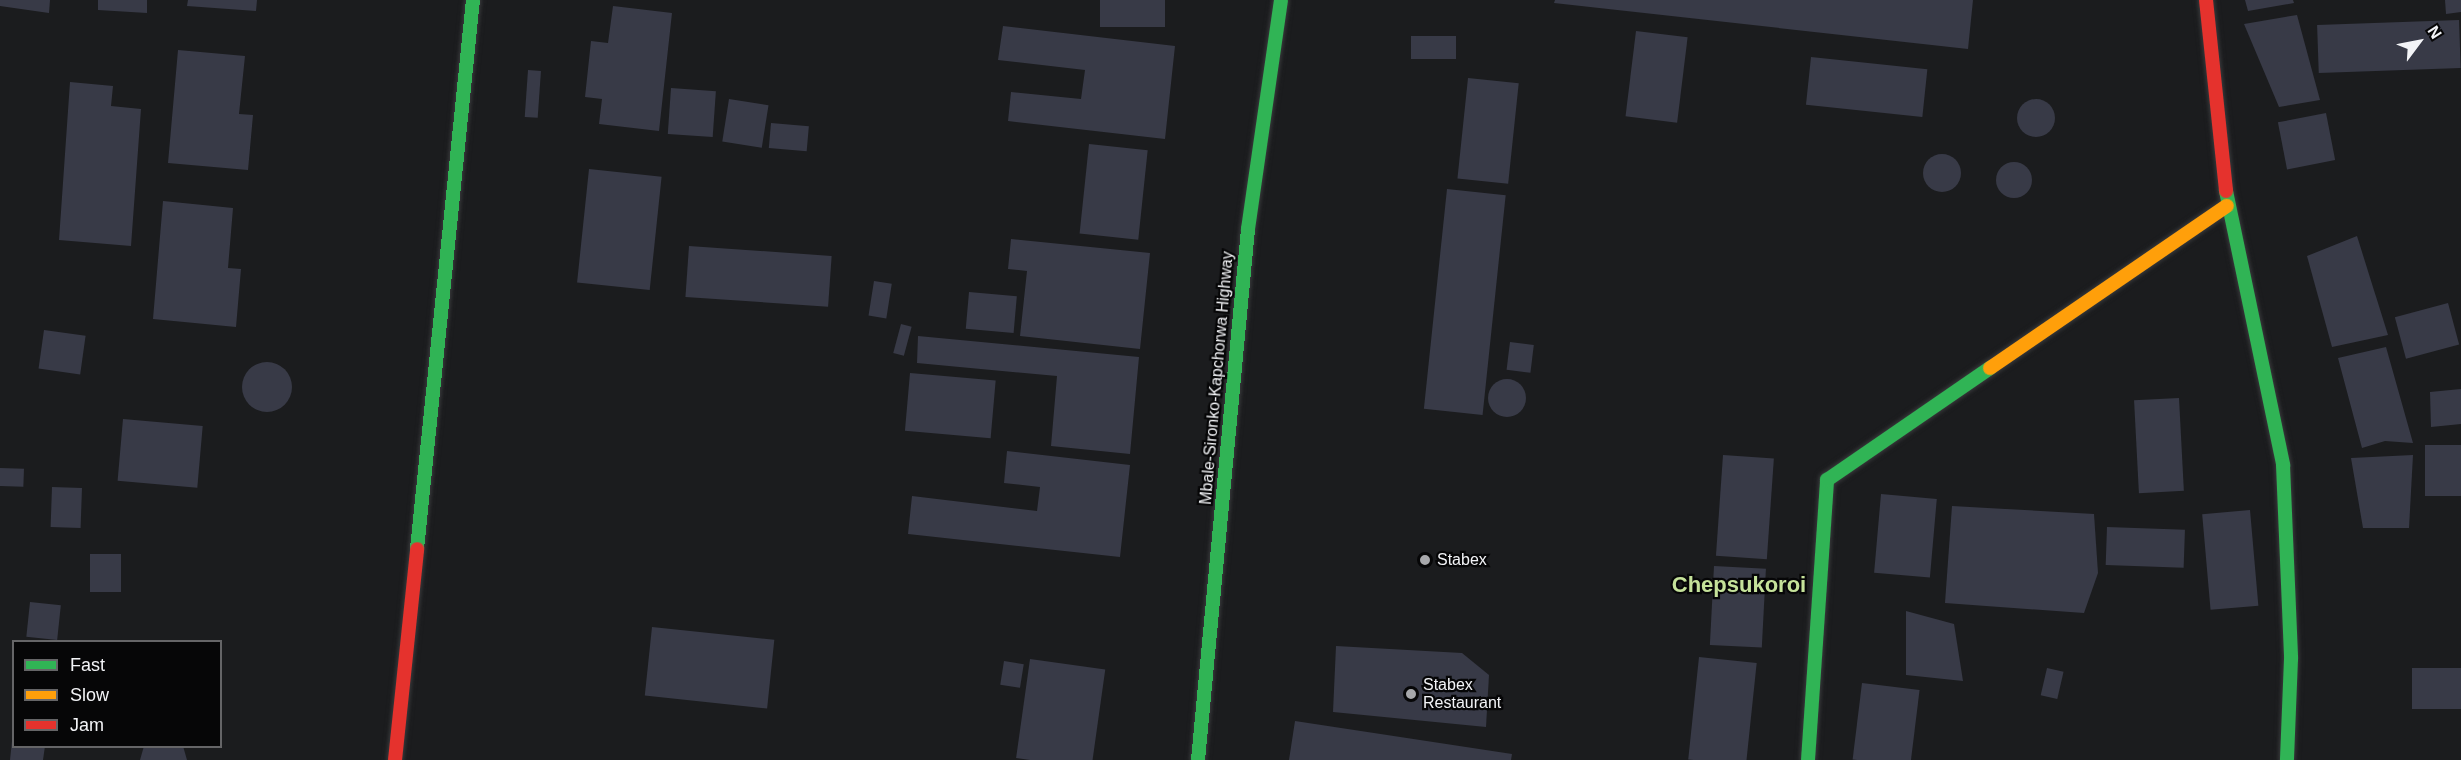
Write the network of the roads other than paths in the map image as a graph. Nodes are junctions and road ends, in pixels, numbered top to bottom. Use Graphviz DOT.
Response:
graph roads {
  1 [pos="473,0"];
  2 [pos="1281,0"];
  3 [pos="2206,0"];
  4 [pos="2227,206"];
  5 [pos="395,760"];
  6 [pos="1198,760"];
  7 [pos="1808,760"];
  8 [pos="2287,760"];
  1 -- 5 [label="street"];
  2 -- 6 [label="street, Mbale-Sironko-Kapchorwa Highway"];
  3 -- 4 [label="street"];
  4 -- 7 [label="street"];
  4 -- 8 [label="street"];
}
